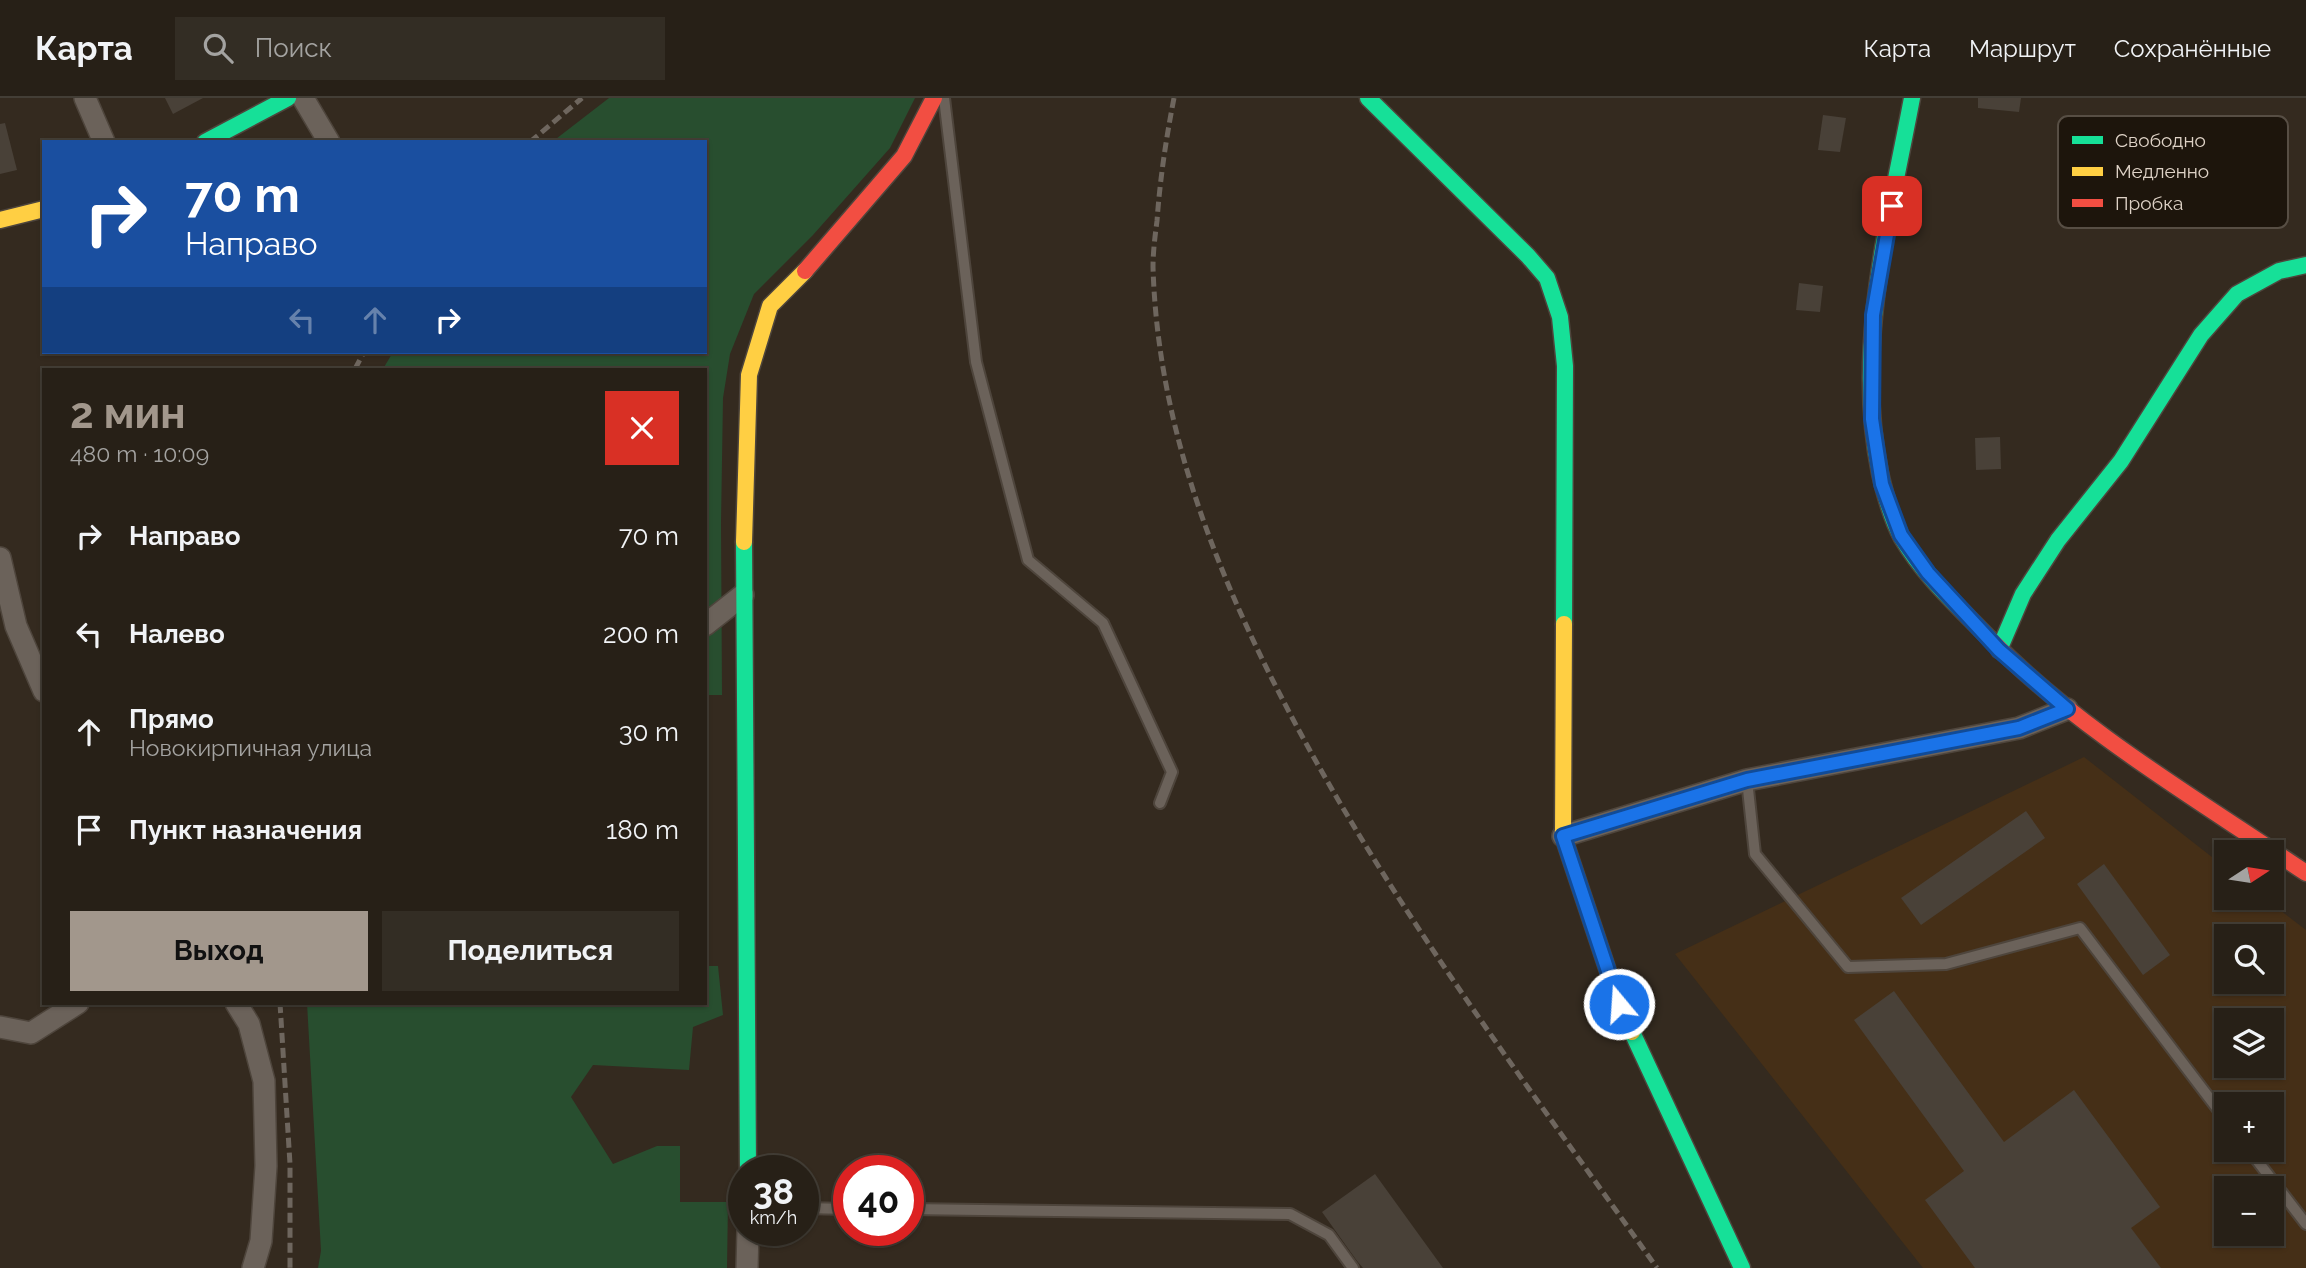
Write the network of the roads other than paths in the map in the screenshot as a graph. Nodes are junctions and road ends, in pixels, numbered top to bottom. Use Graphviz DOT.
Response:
graph roads {
  1 [pos="85,98"];
  2 [pos="288,98"];
  3 [pos="303,98"];
  4 [pos="934,98"];
  5 [pos="944,98"];
  6 [pos="1368,98"];
  7 [pos="1912,98"];
  8 [pos="103,140"];
  9 [pos="209,140"];
  10 [pos="328,140"];
  11 [pos="42,210"];
  12 [pos="0,220"];
  13 [pos="2306,265"];
  14 [pos="0,558"];
  15 [pos="743,595"];
  16 [pos="707,623"];
  17 [pos="1999,650"];
  18 [pos="42,686"];
  19 [pos="2067,709"];
  20 [pos="1747,780"];
  21 [pos="1160,803"];
  22 [pos="1563,836"];
  23 [pos="2306,873"];
  24 [pos="75,1005"];
  25 [pos="237,1005"];
  26 [pos="0,1027"];
  27 [pos="2214,1104"];
  28 [pos="748,1155"];
  29 [pos="2258,1162"];
  30 [pos="924,1209"];
  31 [pos="2306,1224"];
  32 [pos="748,1246"];
  33 [pos="253,1268"];
  34 [pos="747,1268"];
  35 [pos="1353,1268"];
  36 [pos="1742,1268"];
  1 -- 8 [label="street"];
  2 -- 9 [label="street"];
  3 -- 10 [label="street"];
  4 -- 15 [label="street"];
  5 -- 21 [label="lane"];
  6 -- 22 [label="street"];
  7 -- 17 [label="street"];
  11 -- 12 [label="street"];
  13 -- 17 [label="street"];
  14 -- 18 [label="street"];
  15 -- 16 [label="street"];
  15 -- 28 [label="street"];
  17 -- 19 [label="street"];
  19 -- 20 [label="street"];
  19 -- 23 [label="street"];
  20 -- 22 [label="street"];
  20 -- 27 [label="lane"];
  22 -- 36 [label="street"];
  24 -- 26 [label="street"];
  25 -- 33 [label="street"];
  29 -- 31 [label="lane"];
  30 -- 35 [label="lane"];
  32 -- 34 [label="street"];
}
